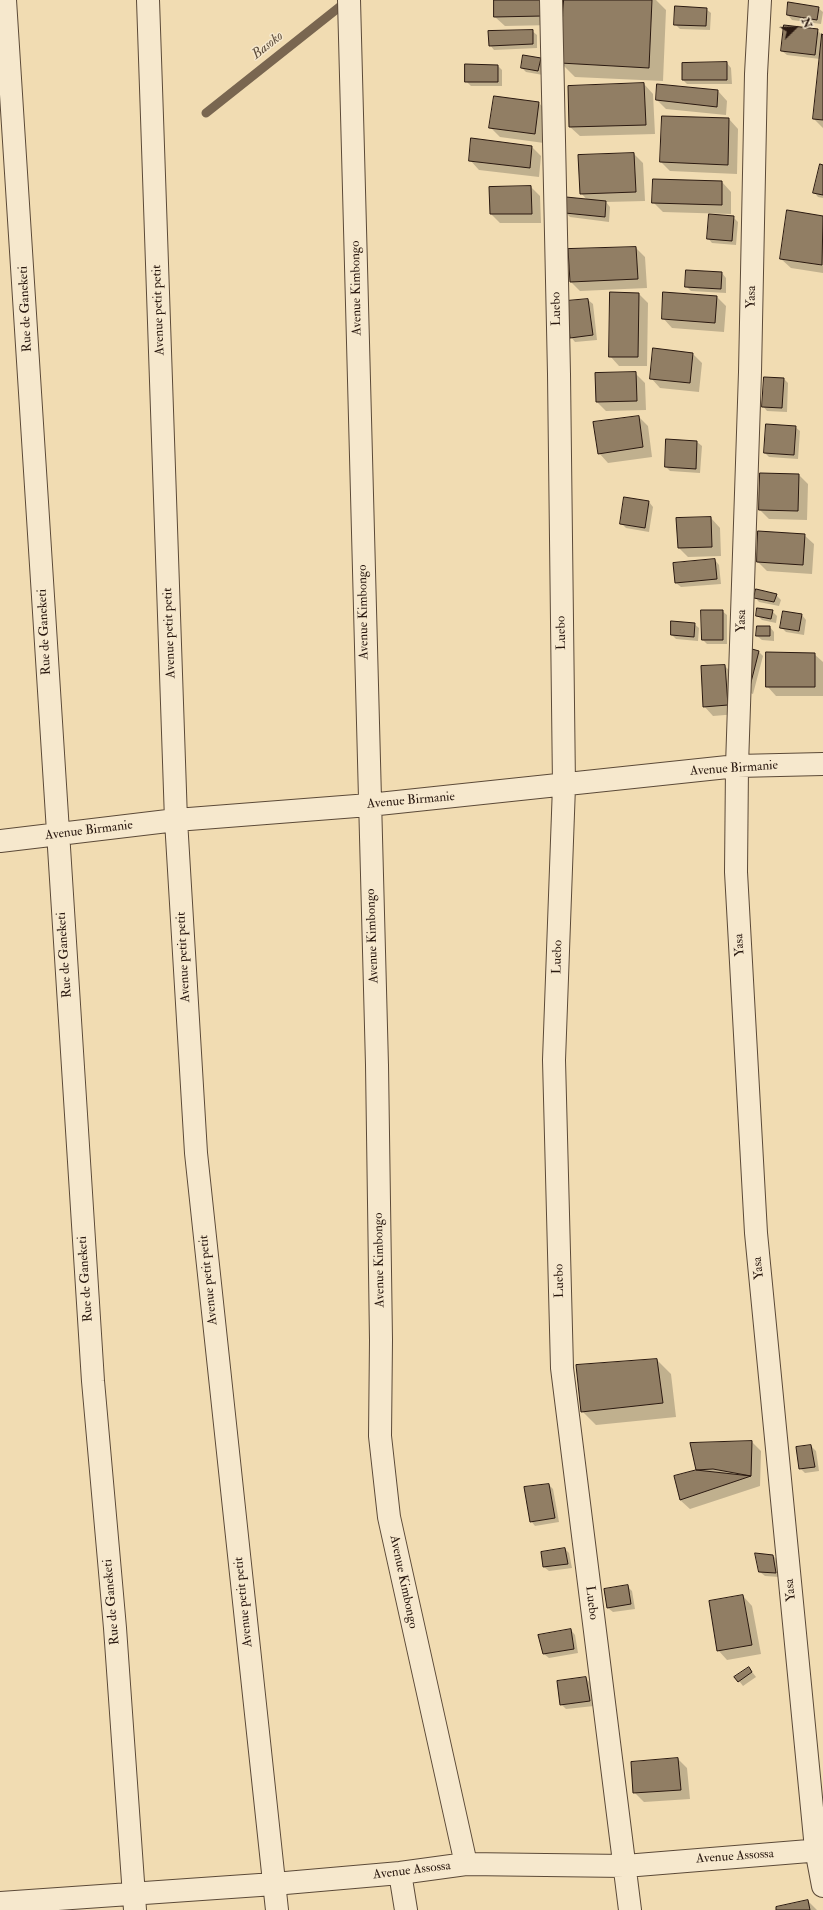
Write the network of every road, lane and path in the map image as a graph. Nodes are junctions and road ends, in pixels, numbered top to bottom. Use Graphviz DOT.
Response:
graph roads {
  1 [pos="5,0"];
  2 [pos="148,0"];
  3 [pos="349,0"];
  4 [pos="551,0"];
  5 [pos="760,0"];
  6 [pos="823,764"];
  7 [pos="737,766"];
  8 [pos="564,786"];
  9 [pos="369,805"];
  10 [pos="176,820"];
  11 [pos="57,835"];
  12 [pos="0,841"];
  13 [pos="820,1849"];
  14 [pos="466,1864"];
  15 [pos="625,1866"];
  16 [pos="400,1873"];
  17 [pos="274,1884"];
  18 [pos="823,1886"];
  19 [pos="135,1901"];
  20 [pos="0,1903"];
  21 [pos="277,1910"];
  22 [pos="406,1910"];
  23 [pos="630,1910"];
  1 -- 11 [label="street, Rue de Ganeketi"];
  2 -- 10 [label="street, Avenue petit petit"];
  3 -- 9 [label="street, Avenue Kimbongo"];
  4 -- 8 [label="street, Luebo"];
  5 -- 7 [label="street, Yasa"];
  6 -- 7 [label="street, Avenue Birmanie"];
  7 -- 8 [label="street, Avenue Birmanie"];
  7 -- 13 [label="street, Yasa"];
  8 -- 9 [label="street, Avenue Birmanie"];
  8 -- 15 [label="street, Luebo"];
  9 -- 10 [label="street, Avenue Birmanie"];
  9 -- 14 [label="street, Avenue Kimbongo"];
  10 -- 11 [label="street, Avenue Birmanie"];
  10 -- 17 [label="street, Avenue petit petit"];
  11 -- 12 [label="street, Avenue Birmanie"];
  11 -- 19 [label="street, Rue de Ganeketi"];
  13 -- 15 [label="street, Avenue Assossa"];
  13 -- 18 [label="street, Yasa"];
  14 -- 15 [label="street, Avenue Assossa"];
  14 -- 16 [label="street, Avenue Assossa"];
  15 -- 23 [label="street, Luebo"];
  16 -- 17 [label="street, Avenue Assossa"];
  16 -- 22 [label="street"];
  17 -- 19 [label="street, Avenue Assossa"];
  17 -- 21 [label="street, Avenue petit petit"];
  19 -- 20 [label="street, Avenue Assossa"];
}
